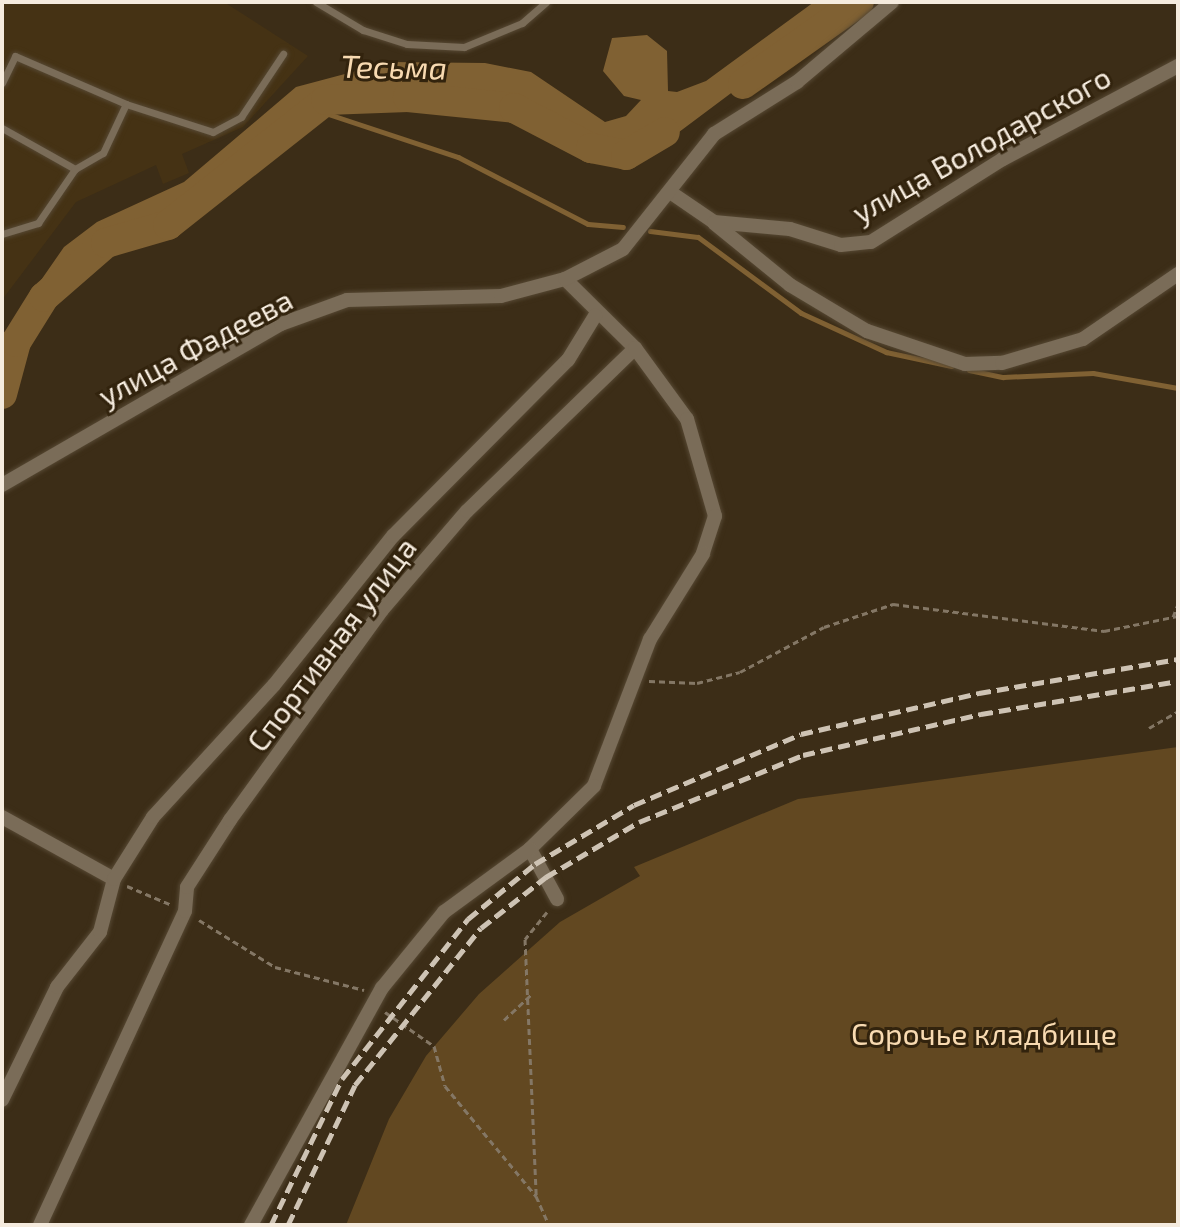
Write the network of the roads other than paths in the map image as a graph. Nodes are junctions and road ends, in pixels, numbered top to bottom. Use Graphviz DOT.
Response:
graph roads {
  1 [pos="316,2"];
  2 [pos="546,2"];
  3 [pos="892,2"];
  4 [pos="331,5"];
  5 [pos="283,54"];
  6 [pos="1178,66"];
  7 [pos="2,83"];
  8 [pos="126,104"];
  9 [pos="2,128"];
  10 [pos="75,169"];
  11 [pos="670,192"];
  12 [pos="714,222"];
  13 [pos="2,234"];
  14 [pos="1178,274"];
  15 [pos="565,279"];
  16 [pos="595,316"];
  17 [pos="635,348"];
  18 [pos="2,485"];
  19 [pos="2,817"];
  20 [pos="530,849"];
  21 [pos="114,879"];
  22 [pos="557,899"];
  23 [pos="2,1100"];
  24 [pos="40,1225"];
  25 [pos="251,1225"];
  1 -- 4 [label="lane"];
  2 -- 4 [label="lane"];
  3 -- 11 [label="street, улица Фадеева"];
  5 -- 8 [label="lane"];
  6 -- 12 [label="street, улица Володарского"];
  7 -- 8 [label="lane"];
  8 -- 10 [label="lane"];
  9 -- 10 [label="lane"];
  10 -- 13 [label="lane"];
  11 -- 12 [label="street, улица Володарского"];
  11 -- 15 [label="street, улица Фадеева"];
  12 -- 14 [label="street"];
  15 -- 16 [label="street"];
  15 -- 18 [label="street, улица Фадеева"];
  16 -- 17 [label="street"];
  16 -- 21 [label="street, Спортивная улица"];
  17 -- 20 [label="street"];
  17 -- 24 [label="street, Спортивная улица"];
  19 -- 21 [label="street"];
  20 -- 22 [label="street"];
  20 -- 25 [label="street"];
  21 -- 23 [label="street, Спортивная улица"];
}
